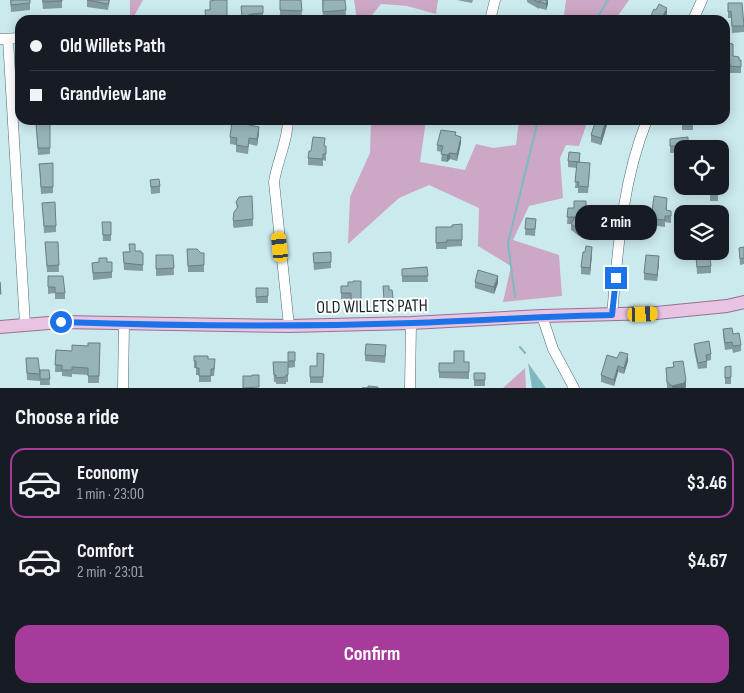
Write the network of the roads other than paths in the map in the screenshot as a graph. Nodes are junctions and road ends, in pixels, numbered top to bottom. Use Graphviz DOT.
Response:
graph roads {
  1 [pos="495,0"];
  2 [pos="702,0"];
  3 [pos="491,15"];
  4 [pos="695,15"];
  5 [pos="4,39"];
  6 [pos="288,125"];
  7 [pos="645,125"];
  8 [pos="744,302"];
  9 [pos="612,315"];
  10 [pos="542,316"];
  11 [pos="411,323"];
  12 [pos="25,324"];
  13 [pos="124,324"];
  14 [pos="0,326"];
  15 [pos="289,326"];
  16 [pos="123,388"];
  17 [pos="410,388"];
  18 [pos="574,388"];
  1 -- 3 [label="street"];
  2 -- 4 [label="street"];
  5 -- 12 [label="street"];
  6 -- 15 [label="street"];
  7 -- 9 [label="street"];
  8 -- 9 [label="main road, OLD WILLETS PATH"];
  9 -- 10 [label="main road, OLD WILLETS PATH"];
  10 -- 11 [label="main road, OLD WILLETS PATH"];
  10 -- 18 [label="street"];
  11 -- 15 [label="main road, OLD WILLETS PATH"];
  11 -- 17 [label="street"];
  12 -- 13 [label="main road, OLD WILLETS PATH"];
  12 -- 14 [label="main road, OLD WILLETS PATH"];
  13 -- 15 [label="main road, OLD WILLETS PATH"];
  13 -- 16 [label="street"];
}
